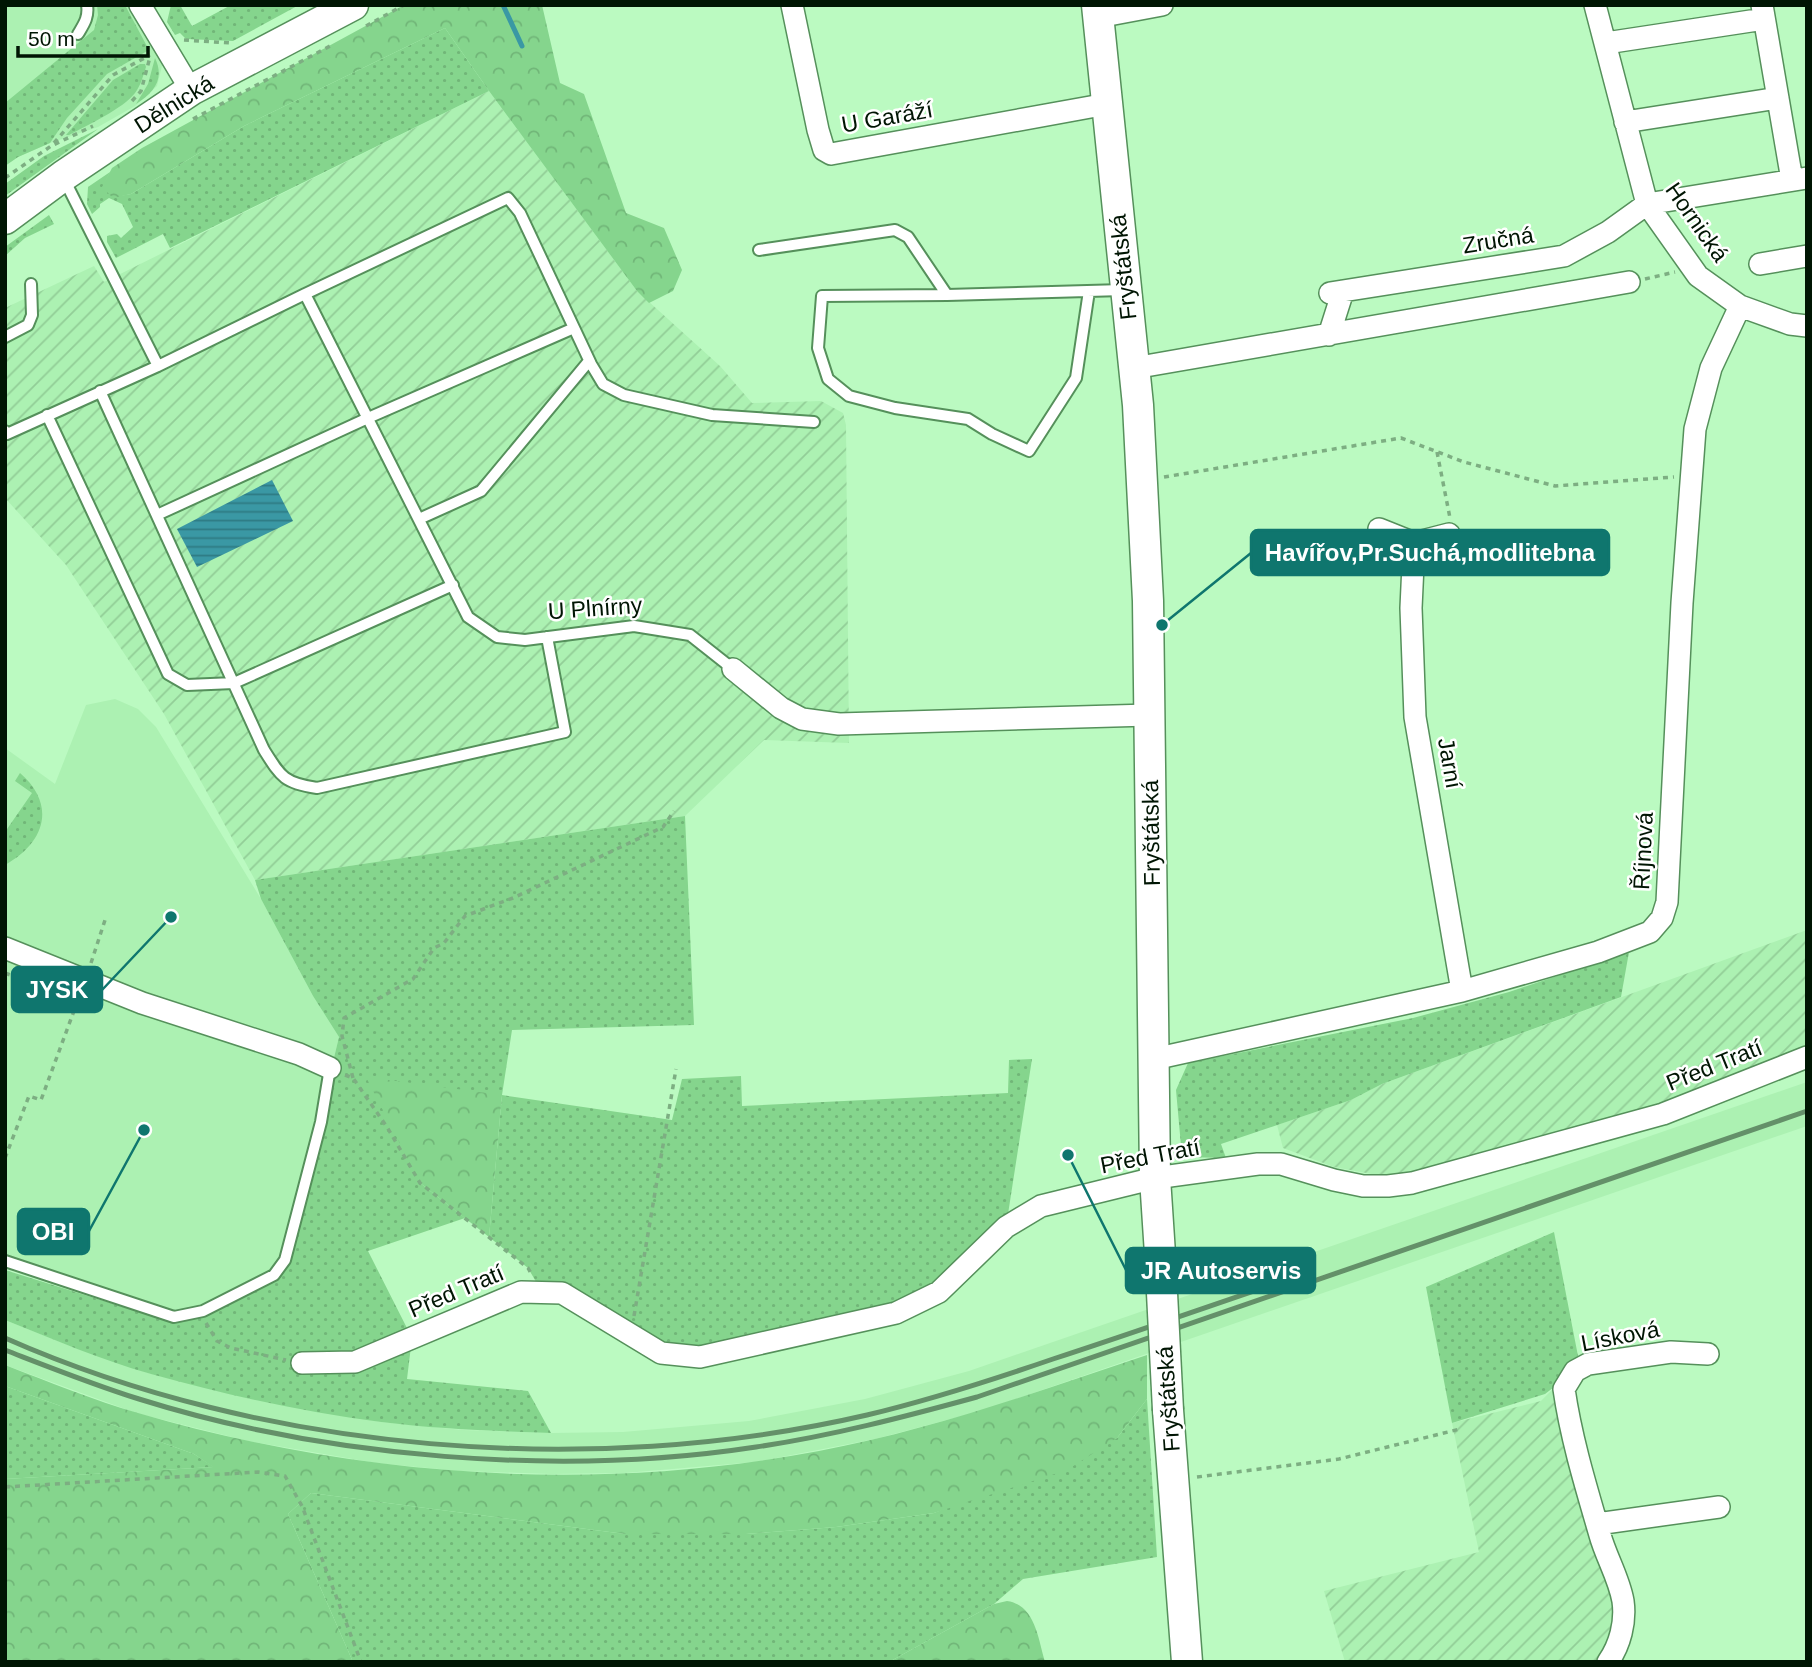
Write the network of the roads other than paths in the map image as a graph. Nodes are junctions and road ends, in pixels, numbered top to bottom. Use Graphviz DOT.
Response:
graph roads {
  1 [pos="87,5"];
  2 [pos="140,5"];
  3 [pos="792,5"];
  4 [pos="1162,5"];
  5 [pos="1595,5"];
  6 [pos="1098,11"];
  7 [pos="1763,12"];
  8 [pos="359,16"];
  9 [pos="78,34"];
  10 [pos="1606,43"];
  11 [pos="191,90"];
  12 [pos="1778,98"];
  13 [pos="1107,104"];
  14 [pos="1625,122"];
  15 [pos="63,176"];
  16 [pos="1800,179"];
  17 [pos="1647,204"];
  18 [pos="5,219"];
  19 [pos="759,250"];
  20 [pos="1807,256"];
  21 [pos="1760,264"];
  22 [pos="1629,282"];
  23 [pos="31,284"];
  24 [pos="1126,290"];
  25 [pos="1089,291"];
  26 [pos="305,294"];
  27 [pos="947,295"];
  28 [pos="1740,306"];
  29 [pos="1807,326"];
  30 [pos="574,328"];
  31 [pos="1329,335"];
  32 [pos="5,337"];
  33 [pos="589,361"];
  34 [pos="158,366"];
  35 [pos="1134,368"];
  36 [pos="100,391"];
  37 [pos="47,415"];
  38 [pos="368,418"];
  39 [pos="814,422"];
  40 [pos="5,431"];
  41 [pos="157,515"];
  42 [pos="419,519"];
  43 [pos="1379,529"];
  44 [pos="1449,534"];
  45 [pos="1414,543"];
  46 [pos="453,585"];
  47 [pos="547,637"];
  48 [pos="733,669"];
  49 [pos="234,683"];
  50 [pos="1149,715"];
  51 [pos="5,948"];
  52 [pos="1462,990"];
  53 [pos="1807,1057"];
  54 [pos="1154,1059"];
  55 [pos="330,1068"];
  56 [pos="1155,1178"];
  57 [pos="5,1261"];
  58 [pos="1708,1354"];
  59 [pos="302,1363"];
  60 [pos="1719,1507"];
  61 [pos="1597,1524"];
  62 [pos="1186,1662"];
  63 [pos="1608,1662"];
  1 -- 9 [label="lane"];
  2 -- 11 [label="street"];
  3 -- 13 [label="street, U Garáží"];
  4 -- 6 [label="street"];
  5 -- 10 [label="street, Hornická"];
  6 -- 13 [label="street, Fryštátská"];
  7 -- 10 [label="street"];
  7 -- 12 [label="street"];
  8 -- 11 [label="street, Dělnická"];
  10 -- 14 [label="street, Hornická"];
  11 -- 15 [label="street, Dělnická"];
  12 -- 14 [label="street"];
  12 -- 16 [label="street"];
  13 -- 24 [label="street, Fryštátská"];
  14 -- 17 [label="street, Hornická"];
  15 -- 18 [label="street, Dělnická"];
  15 -- 34 [label="lane"];
  16 -- 17 [label="street"];
  17 -- 28 [label="street, Hornická"];
  17 -- 31 [label="street, Zručná"];
  19 -- 27 [label="lane"];
  20 -- 21 [label="street"];
  22 -- 31 [label="street"];
  23 -- 32 [label="lane"];
  24 -- 25 [label="lane"];
  24 -- 35 [label="street, Fryštátská"];
  25 -- 27 [label="lane"];
  25 -- 27 [label="lane"];
  26 -- 30 [label="lane"];
  26 -- 34 [label="lane"];
  26 -- 38 [label="lane, U Plnírny"];
  28 -- 29 [label="street, Hornická"];
  28 -- 52 [label="street, Říjnová"];
  30 -- 33 [label="lane"];
  30 -- 38 [label="lane"];
  31 -- 35 [label="street"];
  33 -- 39 [label="lane"];
  33 -- 42 [label="lane"];
  34 -- 36 [label="lane"];
  35 -- 50 [label="street, Fryštátská"];
  36 -- 37 [label="lane"];
  36 -- 41 [label="lane"];
  37 -- 40 [label="lane"];
  37 -- 49 [label="lane"];
  38 -- 41 [label="lane"];
  38 -- 42 [label="lane, U Plnírny"];
  41 -- 49 [label="lane"];
  42 -- 46 [label="lane, U Plnírny"];
  43 -- 45 [label="street"];
  44 -- 45 [label="street"];
  45 -- 52 [label="street, Jarní"];
  46 -- 47 [label="lane, U Plnírny"];
  46 -- 49 [label="lane"];
  47 -- 48 [label="lane, U Plnírny"];
  47 -- 49 [label="lane"];
  48 -- 50 [label="street, U Plnírny"];
  50 -- 54 [label="street, Fryštátská"];
  51 -- 55 [label="street"];
  52 -- 54 [label="street, Říjnová"];
  53 -- 56 [label="street, Před Tratí"];
  54 -- 56 [label="street, Fryštátská"];
  55 -- 57 [label="lane"];
  56 -- 59 [label="street, Před Tratí"];
  56 -- 62 [label="street, Fryštátská, bridge"];
  58 -- 61 [label="street, Lísková"];
  60 -- 61 [label="street"];
  61 -- 63 [label="street, Lísková"];
}
